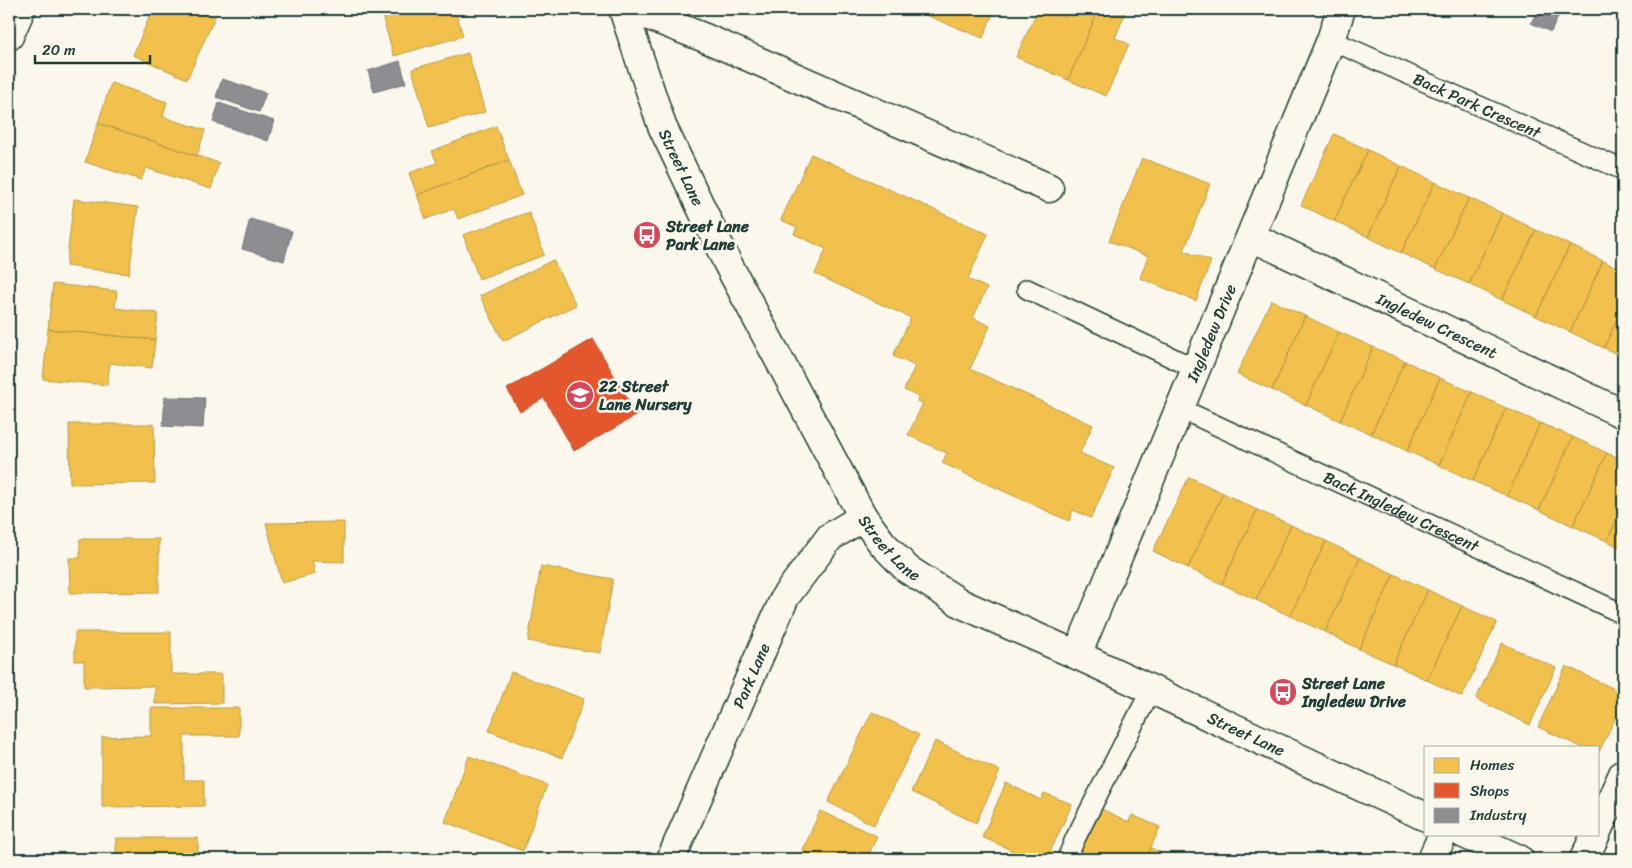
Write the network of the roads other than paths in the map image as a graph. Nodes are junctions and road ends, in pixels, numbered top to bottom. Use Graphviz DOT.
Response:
graph roads {
  1 [pos="21,9"];
  2 [pos="623,9"];
  3 [pos="631,9"];
  4 [pos="1341,9"];
  5 [pos="9,36"];
  6 [pos="1331,40"];
  7 [pos="1623,170"];
  8 [pos="1049,188"];
  9 [pos="1252,237"];
  10 [pos="1027,289"];
  11 [pos="1196,369"];
  12 [pos="1179,408"];
  13 [pos="1623,414"];
  14 [pos="863,517"];
  15 [pos="1623,614"];
  16 [pos="1077,655"];
  17 [pos="1151,690"];
  18 [pos="1623,774"];
  19 [pos="1424,816"];
  20 [pos="1600,825"];
  21 [pos="1442,836"];
  22 [pos="1468,836"];
  23 [pos="1595,836"];
  24 [pos="671,859"];
  25 [pos="1067,859"];
  26 [pos="1432,859"];
  27 [pos="1519,859"];
  28 [pos="1584,859"];
  1 -- 5 [label="street"];
  2 -- 14 [label="street, Street Lane"];
  3 -- 8 [label="street"];
  4 -- 6 [label="street, Ingledew Drive"];
  6 -- 7 [label="lane, Back Park Crescent"];
  6 -- 9 [label="street, Ingledew Drive"];
  9 -- 11 [label="street, Ingledew Drive"];
  9 -- 13 [label="street, Ingledew Crescent"];
  10 -- 11 [label="lane"];
  11 -- 12 [label="street, Ingledew Drive"];
  12 -- 15 [label="lane, Back Ingledew Crescent"];
  12 -- 16 [label="street, Ingledew Drive"];
  14 -- 16 [label="street, Street Lane"];
  14 -- 24 [label="street, Park Lane"];
  16 -- 17 [label="street, Street Lane"];
  17 -- 19 [label="street, Street Lane"];
  17 -- 25 [label="lane"];
  18 -- 20 [label="street"];
  21 -- 26 [label="street"];
  22 -- 27 [label="street"];
  23 -- 28 [label="street"];
}
